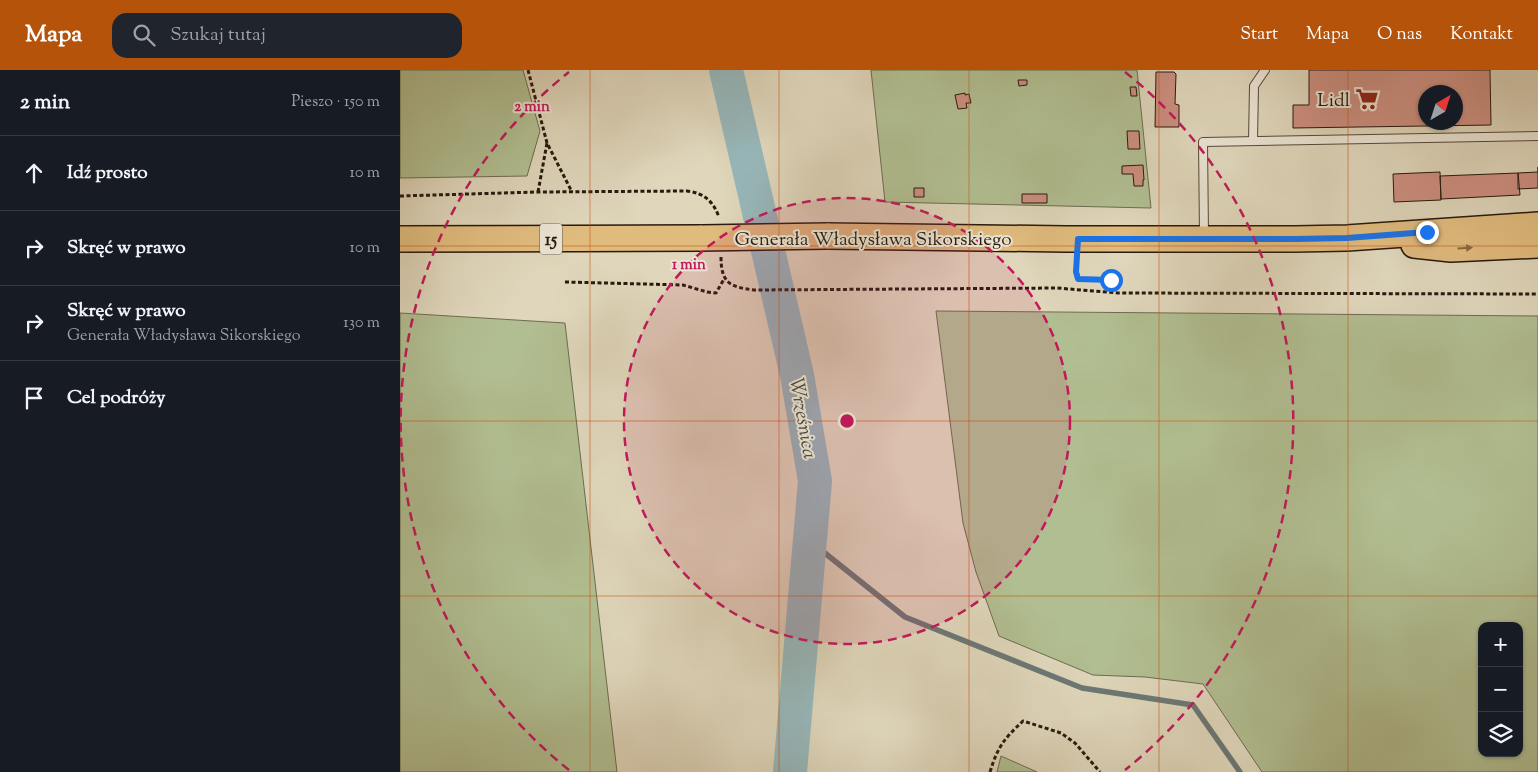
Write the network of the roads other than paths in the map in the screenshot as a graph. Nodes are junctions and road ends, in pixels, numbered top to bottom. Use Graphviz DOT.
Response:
graph roads {
  1 [pos="1265,70"];
  2 [pos="1538,136"];
  3 [pos="1253,141"];
  4 [pos="1538,225"];
  5 [pos="1347,238"];
  6 [pos="400,239"];
  7 [pos="1204,239"];
  8 [pos="1538,245"];
  1 -- 3 [label="lane"];
  2 -- 3 [label="lane"];
  3 -- 7 [label="lane"];
  4 -- 5 [label="main road, Generała Władysława Sikorskiego / 15"];
  5 -- 7 [label="main road, Generała Władysława Sikorskiego / 15"];
  5 -- 8 [label="main road, Generała Władysława Sikorskiego / 15, one-way"];
  6 -- 7 [label="main road, Generała Władysława Sikorskiego / 15, bridge"];
}
